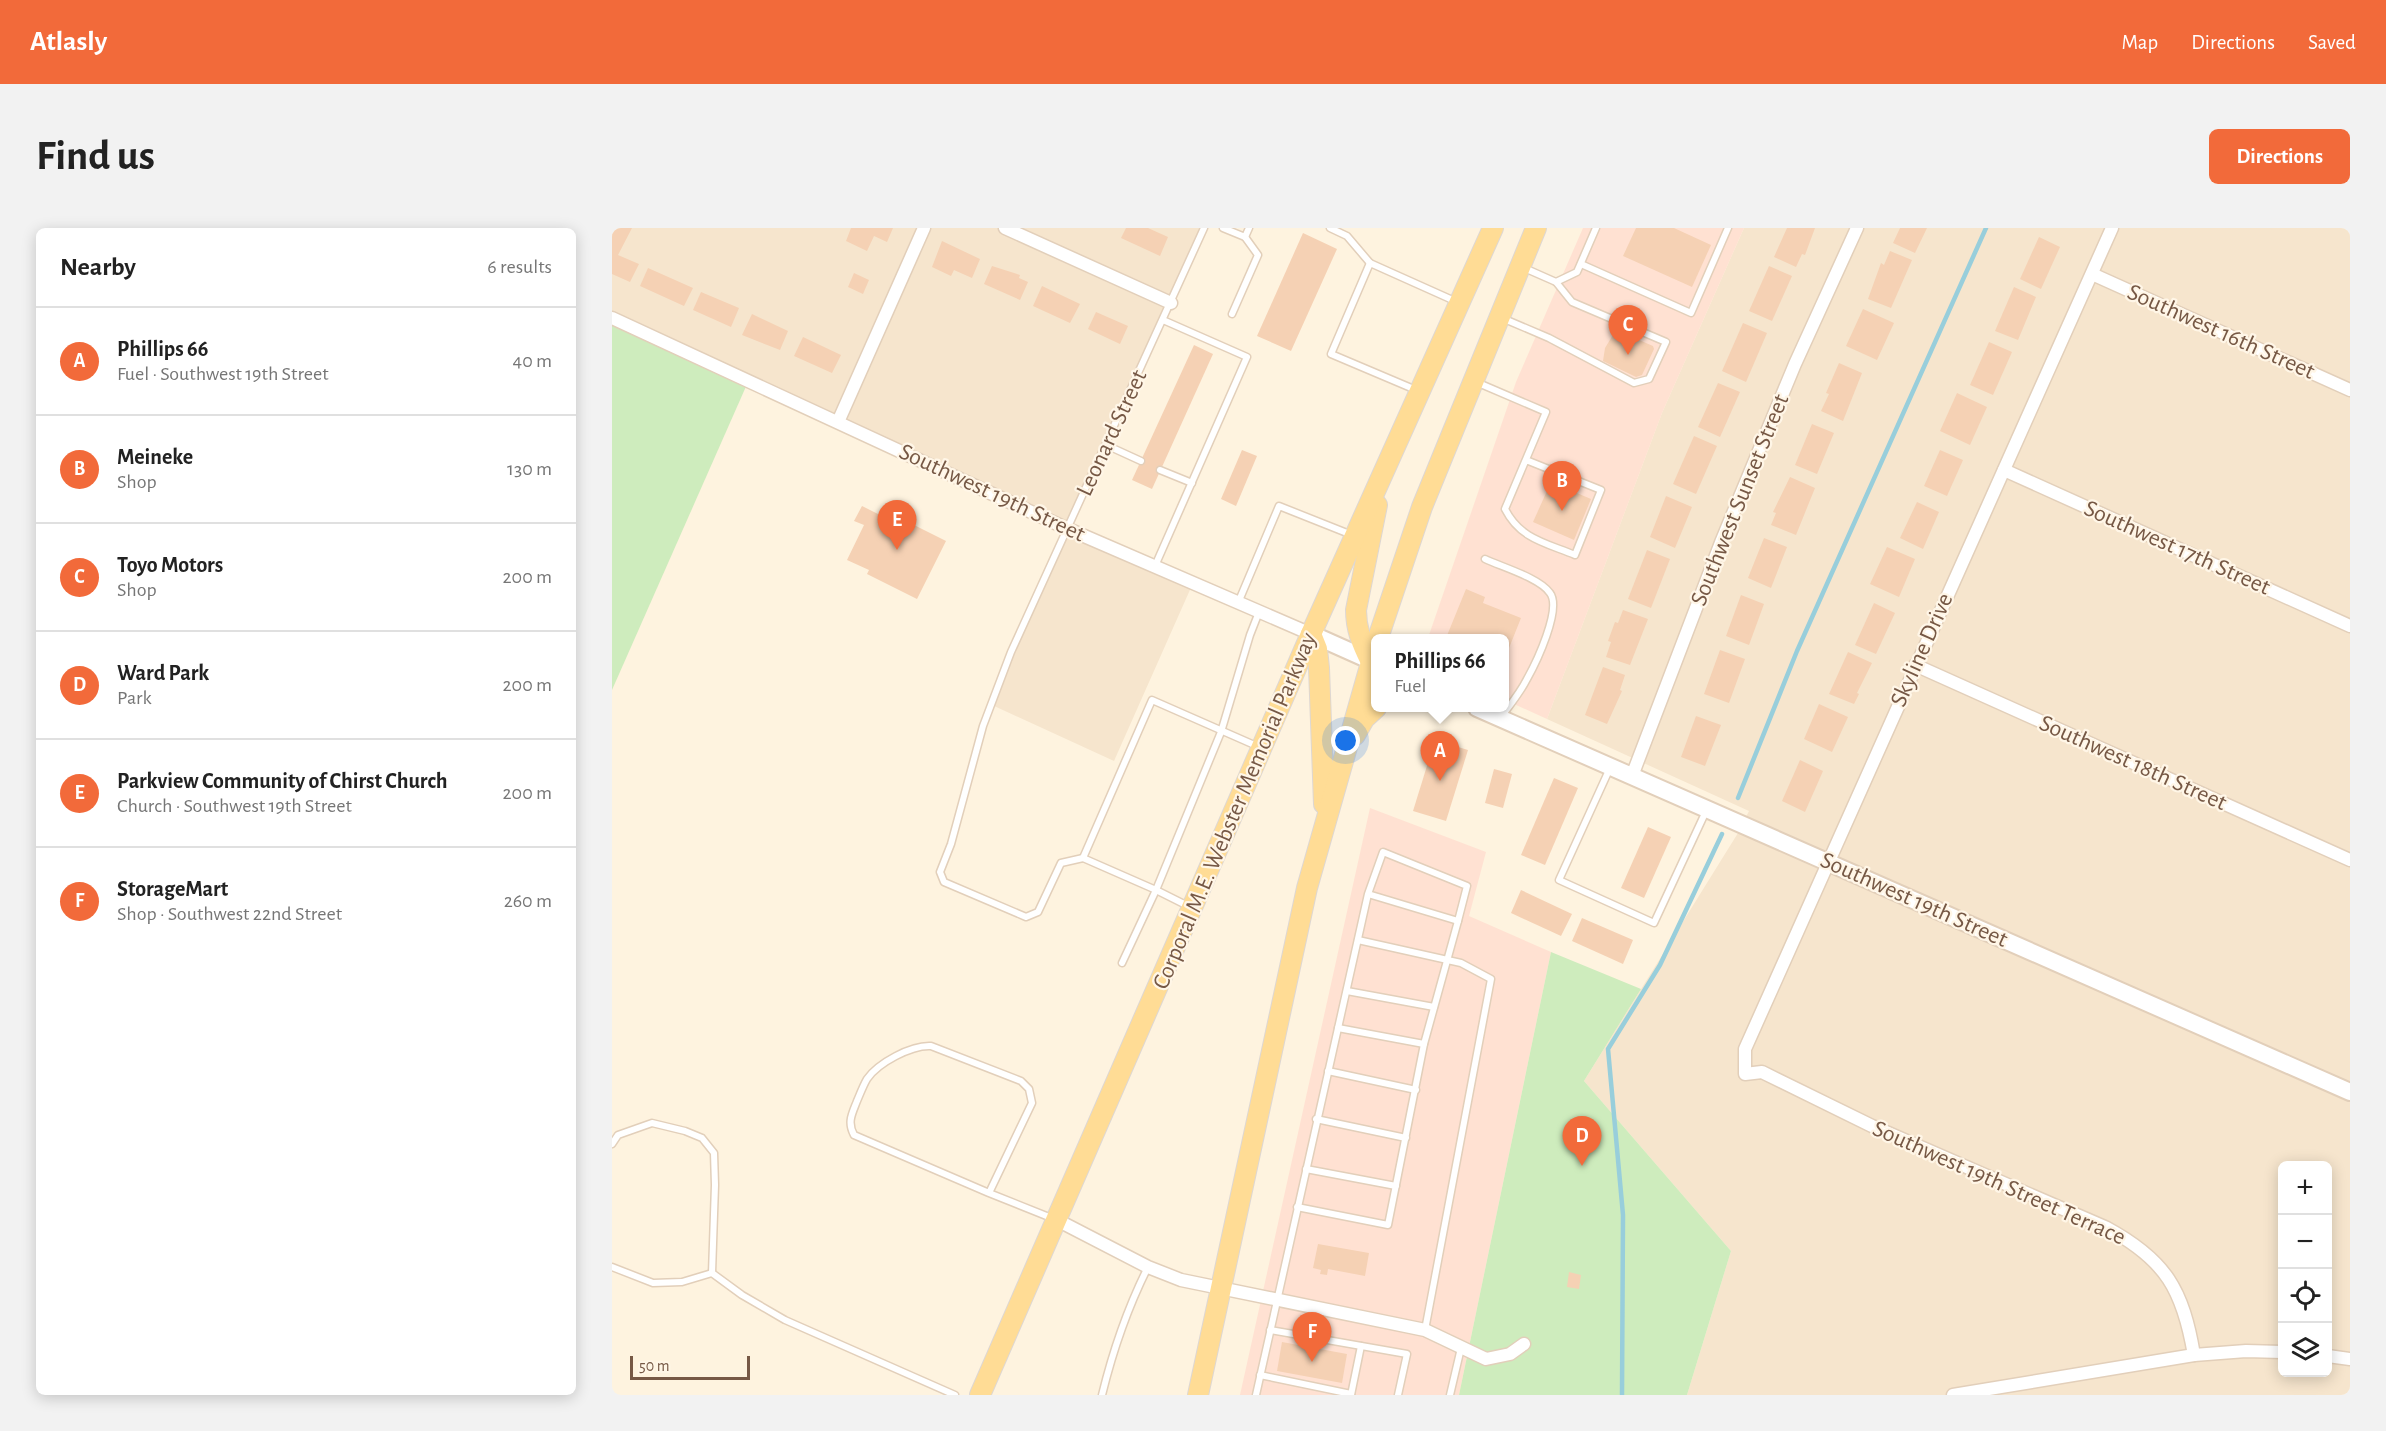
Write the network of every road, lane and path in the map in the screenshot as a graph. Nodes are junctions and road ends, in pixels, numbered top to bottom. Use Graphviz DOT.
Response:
graph roads {
  1 [pos="924,228"];
  2 [pos="1005,228"];
  3 [pos="1204,228"];
  4 [pos="1224,228"];
  5 [pos="1249,228"];
  6 [pos="1330,228"];
  7 [pos="1493,228"];
  8 [pos="1536,228"];
  9 [pos="1596,228"];
  10 [pos="1728,228"];
  11 [pos="1857,228"];
  12 [pos="2112,228"];
  13 [pos="1245,237"];
  14 [pos="1370,263"];
  15 [pos="1581,264"];
  16 [pos="1520,266"];
  17 [pos="2091,274"];
  18 [pos="1556,282"];
  19 [pos="1171,303"];
  20 [pos="1459,303"];
  21 [pos="1232,314"];
  22 [pos="1499,316"];
  23 [pos="612,318"];
  24 [pos="1163,320"];
  25 [pos="1473,381"];
  26 [pos="2350,390"];
  27 [pos="1419,392"];
  28 [pos="838,422"];
  29 [pos="1106,445"];
  30 [pos="1526,460"];
  31 [pos="1141,461"];
  32 [pos="1161,470"];
  33 [pos="2004,470"];
  34 [pos="1383,473"];
  35 [pos="1192,483"];
  36 [pos="1068,529"];
  37 [pos="1355,536"];
  38 [pos="1485,559"];
  39 [pos="1155,567"];
  40 [pos="1238,603"];
  41 [pos="1259,612"];
  42 [pos="2350,626"];
  43 [pos="1311,634"];
  44 [pos="1380,634"];
  45 [pos="1371,653"];
  46 [pos="1371,655"];
  47 [pos="1915,665"];
  48 [pos="1371,666"];
  49 [pos="1509,706"];
  50 [pos="1372,712"];
  51 [pos="1487,712"];
  52 [pos="1505,712"];
  53 [pos="1501,718"];
  54 [pos="1221,732"];
  55 [pos="1262,748"];
  56 [pos="1343,759"];
  57 [pos="1611,766"];
  58 [pos="1632,776"];
  59 [pos="1708,809"];
  60 [pos="1325,822"];
  61 [pos="1083,858"];
  62 [pos="2350,860"];
  63 [pos="1828,862"];
  64 [pos="1156,890"];
  65 [pos="1368,894"];
  66 [pos="1192,908"];
  67 [pos="1458,921"];
  68 [pos="1358,940"];
  69 [pos="1448,959"];
  70 [pos="1122,963"];
  71 [pos="1347,991"];
  72 [pos="1434,1007"];
  73 [pos="1338,1028"];
  74 [pos="1424,1044"];
  75 [pos="1328,1071"];
  76 [pos="1745,1074"];
  77 [pos="1416,1090"];
  78 [pos="2350,1092"];
  79 [pos="1316,1119"];
  80 [pos="1406,1137"];
  81 [pos="612,1143"];
  82 [pos="1306,1168"];
  83 [pos="1396,1186"];
  84 [pos="989,1192"];
  85 [pos="1297,1207"];
  86 [pos="1058,1220"];
  87 [pos="612,1266"];
  88 [pos="1148,1267"];
  89 [pos="712,1273"];
  90 [pos="1220,1290"];
  91 [pos="1276,1301"];
  92 [pos="1270,1330"];
  93 [pos="1425,1330"];
  94 [pos="1524,1344"];
  95 [pos="1361,1346"];
  96 [pos="1461,1348"];
  97 [pos="2278,1352"];
  98 [pos="2194,1354"];
  99 [pos="2332,1357"];
  100 [pos="2350,1359"];
  101 [pos="1260,1375"];
  102 [pos="1351,1394"];
  103 [pos="955,1395"];
  104 [pos="980,1395"];
  105 [pos="1101,1395"];
  106 [pos="1198,1395"];
  107 [pos="1256,1395"];
  108 [pos="1398,1395"];
  109 [pos="1450,1395"];
  110 [pos="1953,1395"];
  1 -- 28 [label="street"];
  2 -- 19 [label="street"];
  3 -- 19 [label="lane, Leonard Street"];
  4 -- 13 [label="lane"];
  5 -- 13 [label="lane"];
  6 -- 14 [label="lane"];
  7 -- 20 [label="main road, Corporal M.E. Webster Memorial Parkway"];
  8 -- 16 [label="main road"];
  9 -- 15 [label="lane"];
  10 -- 15 [label="lane"];
  11 -- 58 [label="street, Southwest Sunset Street"];
  12 -- 17 [label="street, Skyline Drive"];
  13 -- 21 [label="lane"];
  14 -- 20 [label="lane"];
  14 -- 27 [label="lane"];
  15 -- 18 [label="lane"];
  16 -- 18 [label="lane"];
  16 -- 22 [label="main road"];
  17 -- 26 [label="street, Southwest 16th Street"];
  17 -- 33 [label="street, Skyline Drive"];
  18 -- 22 [label="lane"];
  19 -- 24 [label="lane, Leonard Street"];
  20 -- 27 [label="main road, Corporal M.E. Webster Memorial Parkway"];
  22 -- 25 [label="main road"];
  23 -- 28 [label="street, Southwest 19th Street"];
  24 -- 29 [label="lane, Leonard Street"];
  24 -- 35 [label="lane"];
  25 -- 30 [label="lane"];
  25 -- 44 [label="main road"];
  27 -- 34 [label="main road, Corporal M.E. Webster Memorial Parkway"];
  28 -- 36 [label="street, Southwest 19th Street"];
  29 -- 31 [label="lane"];
  29 -- 36 [label="lane, Leonard Street"];
  30 -- 30 [label="lane"];
  32 -- 35 [label="lane"];
  33 -- 42 [label="street, Southwest 17th Street"];
  33 -- 47 [label="street, Skyline Drive"];
  34 -- 37 [label="main road, Corporal M.E. Webster Memorial Parkway"];
  34 -- 45 [label="main road"];
  35 -- 39 [label="lane"];
  36 -- 39 [label="street, Southwest 19th Street"];
  36 -- 61 [label="lane, Leonard Street"];
  37 -- 40 [label="lane"];
  37 -- 43 [label="main road, Corporal M.E. Webster Memorial Parkway"];
  38 -- 49 [label="lane"];
  39 -- 40 [label="street, Southwest 19th Street"];
  40 -- 41 [label="street, Southwest 19th Street"];
  41 -- 43 [label="street, Southwest 19th Street"];
  41 -- 54 [label="lane"];
  43 -- 46 [label="street, Southwest 19th Street"];
  43 -- 55 [label="main road, Corporal M.E. Webster Memorial Parkway"];
  43 -- 60 [label="main road"];
  47 -- 62 [label="street, Southwest 18th Street"];
  47 -- 63 [label="street, Skyline Drive"];
  48 -- 56 [label="main road"];
  50 -- 56 [label="main road"];
  51 -- 53 [label="street, Southwest 19th Street"];
  52 -- 53 [label="lane"];
  53 -- 57 [label="street, Southwest 19th Street"];
  54 -- 55 [label="lane"];
  54 -- 61 [label="lane"];
  54 -- 64 [label="lane"];
  55 -- 66 [label="main road, Corporal M.E. Webster Memorial Parkway"];
  56 -- 60 [label="main road"];
  57 -- 58 [label="street, Southwest 19th Street"];
  57 -- 59 [label="lane"];
  58 -- 59 [label="street, Southwest 19th Street"];
  59 -- 63 [label="street, Southwest 19th Street"];
  60 -- 90 [label="main road"];
  61 -- 64 [label="lane"];
  63 -- 76 [label="street, Skyline Drive"];
  63 -- 78 [label="street, Southwest 19th Street"];
  64 -- 66 [label="lane"];
  64 -- 70 [label="lane"];
  65 -- 67 [label="lane"];
  65 -- 67 [label="lane"];
  65 -- 68 [label="lane"];
  66 -- 86 [label="main road, Corporal M.E. Webster Memorial Parkway"];
  67 -- 69 [label="lane"];
  68 -- 69 [label="lane"];
  68 -- 71 [label="lane"];
  69 -- 72 [label="lane"];
  69 -- 93 [label="lane"];
  71 -- 72 [label="lane"];
  71 -- 73 [label="lane"];
  72 -- 74 [label="lane"];
  73 -- 74 [label="lane"];
  73 -- 75 [label="lane"];
  74 -- 77 [label="lane"];
  75 -- 77 [label="lane"];
  75 -- 79 [label="lane"];
  76 -- 98 [label="street, Southwest 19th Street Terrace"];
  77 -- 80 [label="lane"];
  79 -- 80 [label="lane"];
  79 -- 82 [label="lane"];
  80 -- 83 [label="lane"];
  81 -- 89 [label="lane"];
  82 -- 83 [label="lane"];
  82 -- 85 [label="lane"];
  83 -- 85 [label="lane"];
  84 -- 84 [label="lane"];
  84 -- 86 [label="lane"];
  85 -- 91 [label="lane"];
  86 -- 88 [label="street"];
  86 -- 104 [label="main road, Corporal M.E. Webster Memorial Parkway"];
  87 -- 89 [label="lane"];
  88 -- 90 [label="street"];
  88 -- 105 [label="lane"];
  89 -- 103 [label="lane"];
  90 -- 91 [label="street"];
  90 -- 106 [label="main road"];
  91 -- 92 [label="lane"];
  91 -- 93 [label="street"];
  92 -- 95 [label="lane"];
  92 -- 101 [label="lane"];
  93 -- 96 [label="street"];
  94 -- 96 [label="street"];
  95 -- 102 [label="lane"];
  95 -- 108 [label="lane"];
  96 -- 109 [label="lane"];
  97 -- 98 [label="street"];
  98 -- 110 [label="street"];
  99 -- 100 [label="street"];
  101 -- 102 [label="lane"];
  101 -- 107 [label="lane"];
}
